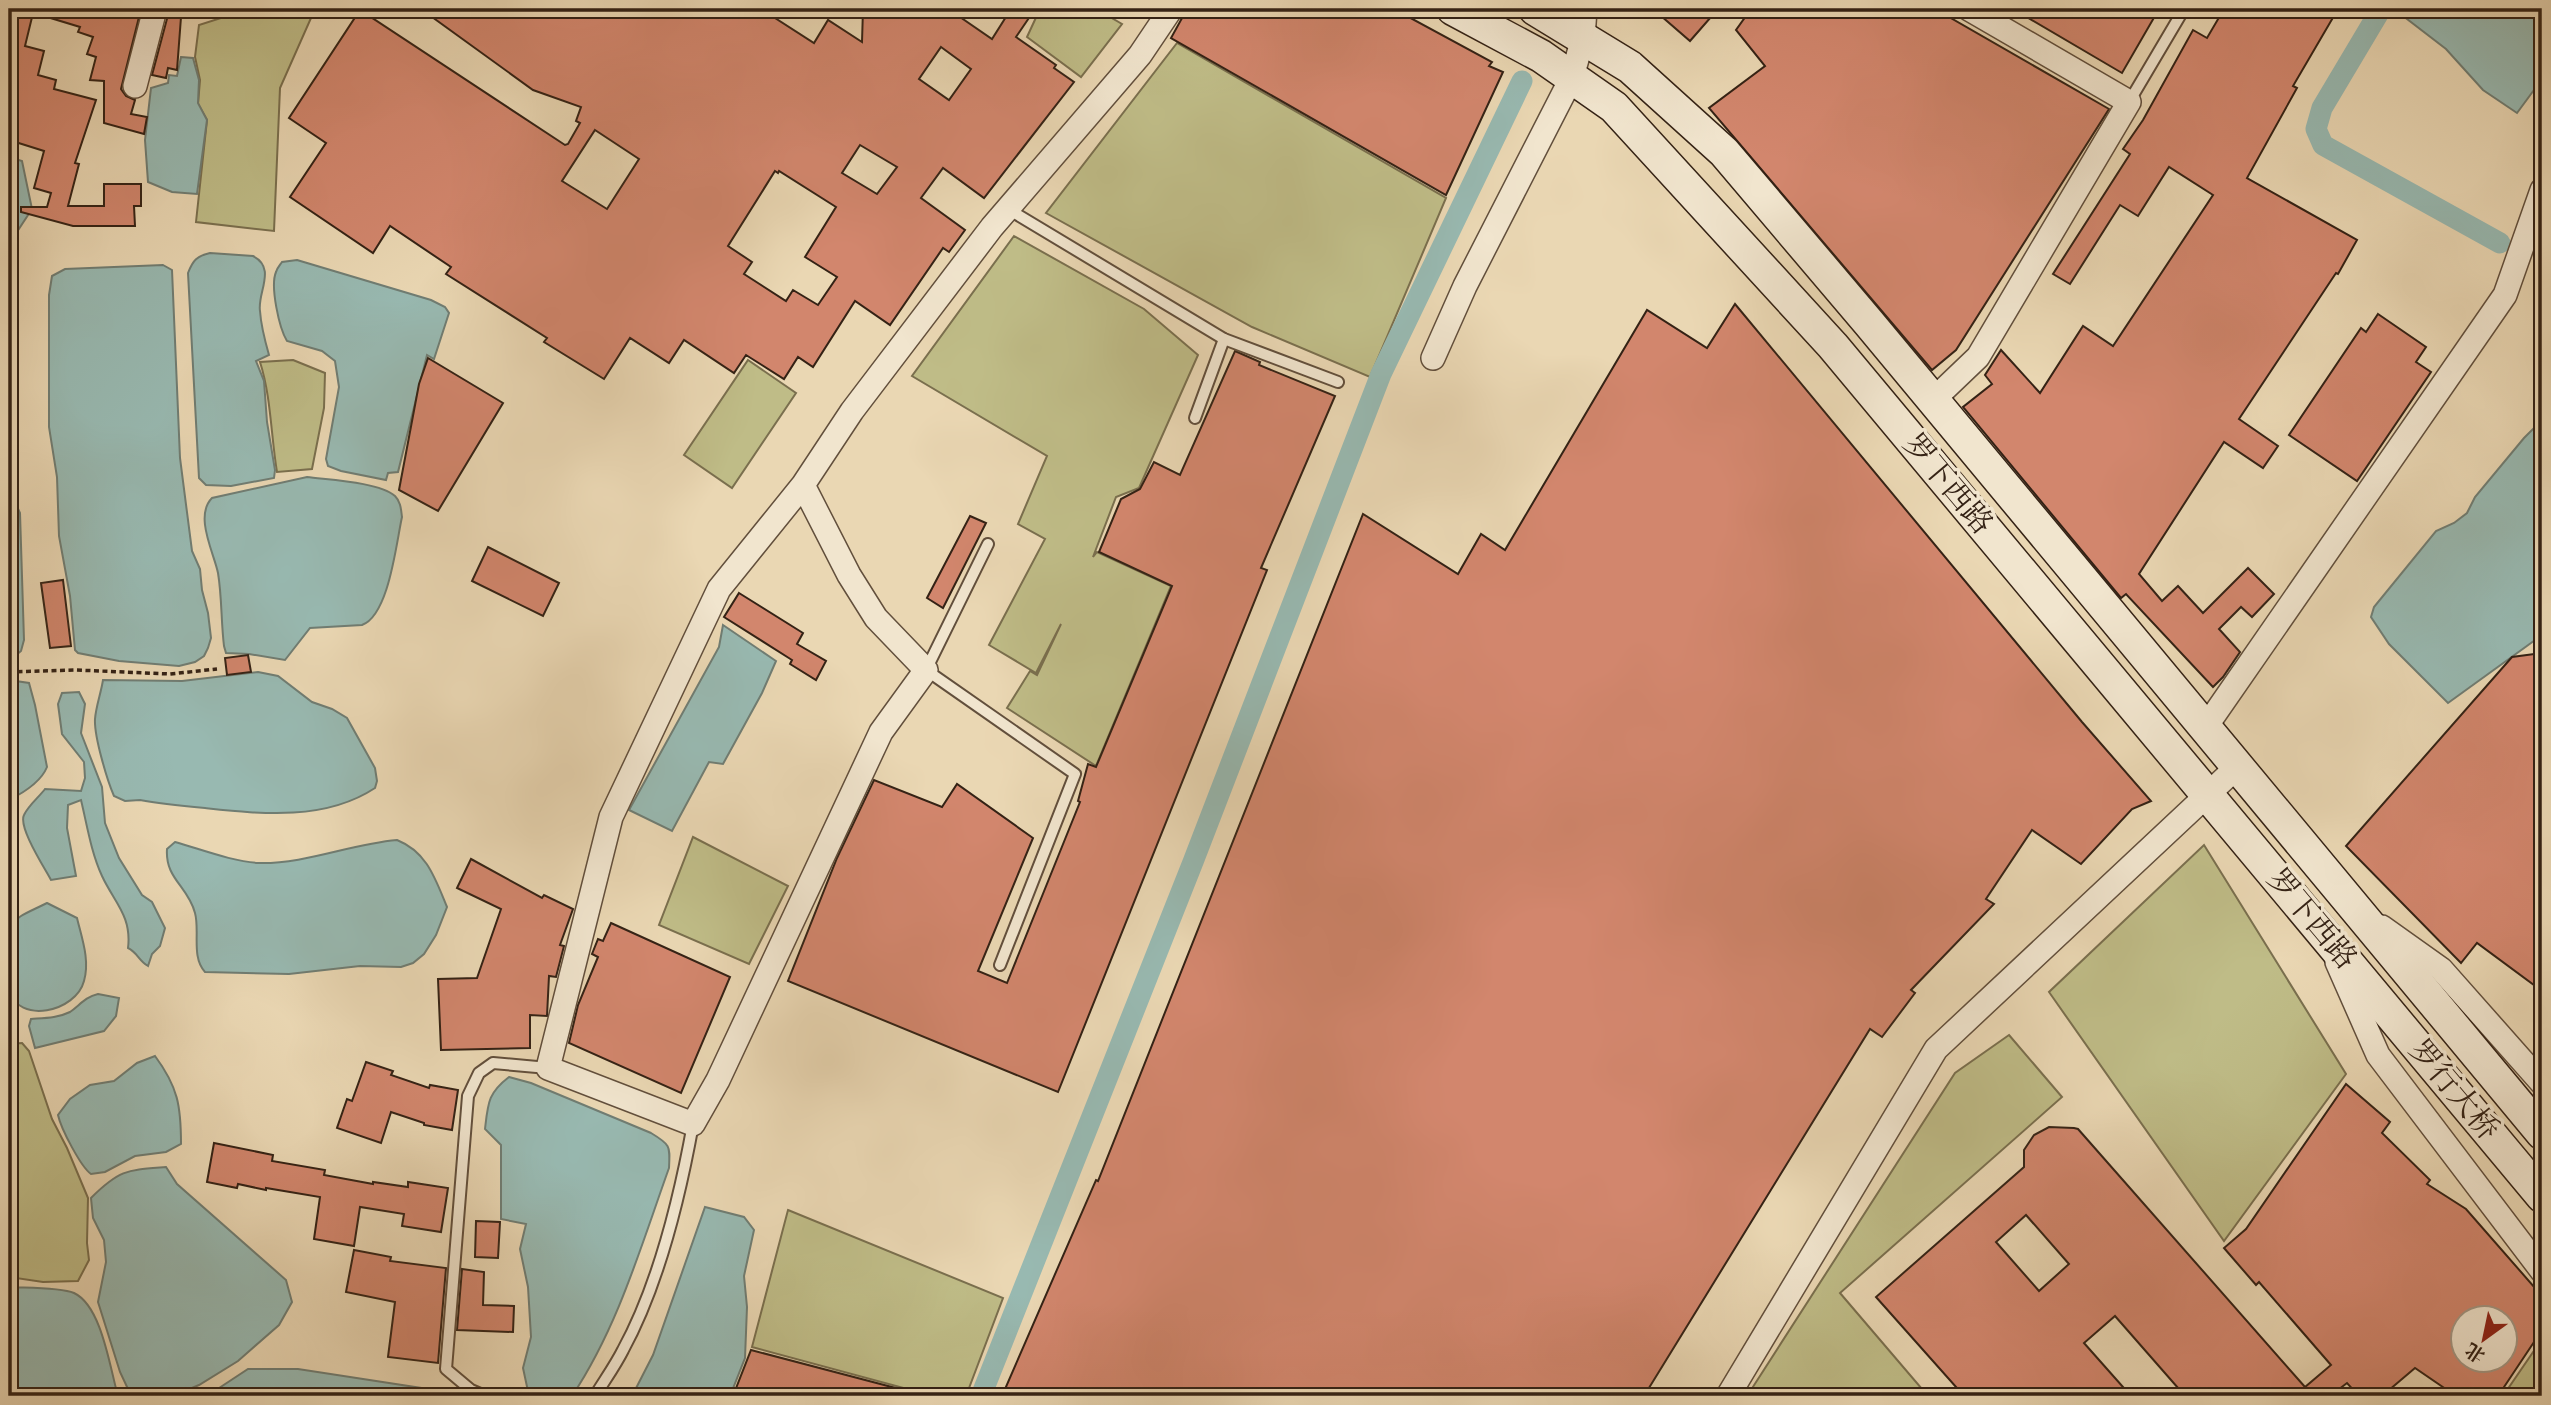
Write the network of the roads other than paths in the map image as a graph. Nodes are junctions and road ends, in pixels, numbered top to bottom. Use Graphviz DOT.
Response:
graph roads {
  1 [pos="155,9"];
  2 [pos="1171,9"];
  3 [pos="1453,9"];
  4 [pos="1535,9"];
  5 [pos="1969,9"];
  6 [pos="2184,9"];
  7 [pos="1584,23"];
  8 [pos="1572,76"];
  9 [pos="135,86"];
  10 [pos="2129,102"];
  11 [pos="2542,190"];
  12 [pos="1008,209"];
  13 [pos="1224,339"];
  14 [pos="1433,358"];
  15 [pos="1338,382"];
  16 [pos="1933,400"];
  17 [pos="1195,418"];
  18 [pos="803,485"];
  19 [pos="988,544"];
  20 [pos="926,670"];
  21 [pos="2205,728"];
  22 [pos="2238,766"];
  23 [pos="2208,795"];
  24 [pos="2355,908"];
  25 [pos="2326,936"];
  26 [pos="1000,965"];
  27 [pos="2426,992"];
  28 [pos="2393,1016"];
  29 [pos="548,1068"];
  30 [pos="2542,1083"];
  31 [pos="693,1124"];
  32 [pos="2542,1133"];
  33 [pos="2542,1196"];
  34 [pos="2542,1270"];
  35 [pos="1735,1393"];
  36 [pos="485,1396"];
  37 [pos="595,1396"];
  1 -- 9 [label="street"];
  2 -- 12 [label="street"];
  3 -- 8 [label="main road, 罗下西路"];
  4 -- 7 [label="main road, 罗下西路"];
  5 -- 10 [label="street"];
  6 -- 10 [label="lane"];
  7 -- 8 [label="street"];
  7 -- 16 [label="main road, 罗下西路"];
  8 -- 14 [label="street"];
  8 -- 23 [label="main road, 罗下西路"];
  10 -- 16 [label="street"];
  11 -- 21 [label="street"];
  12 -- 13 [label="lane"];
  12 -- 18 [label="street"];
  13 -- 15 [label="lane"];
  13 -- 17 [label="lane"];
  16 -- 21 [label="main road, 罗下西路"];
  18 -- 20 [label="street"];
  18 -- 29 [label="street"];
  19 -- 20 [label="lane"];
  20 -- 26 [label="lane"];
  20 -- 31 [label="street"];
  21 -- 22 [label="main road, 罗下西路"];
  22 -- 23 [label="street"];
  22 -- 24 [label="main road, 罗下西路"];
  23 -- 25 [label="main road, 罗下西路"];
  23 -- 35 [label="street"];
  24 -- 27 [label="main road, 罗下西路"];
  24 -- 30 [label="street"];
  25 -- 28 [label="main road, 罗下西路"];
  25 -- 34 [label="street"];
  27 -- 32 [label="main road, 罗行大桥"];
  28 -- 33 [label="main road, 罗行大桥"];
  29 -- 31 [label="street"];
  29 -- 36 [label="lane"];
  31 -- 37 [label="lane"];
}
